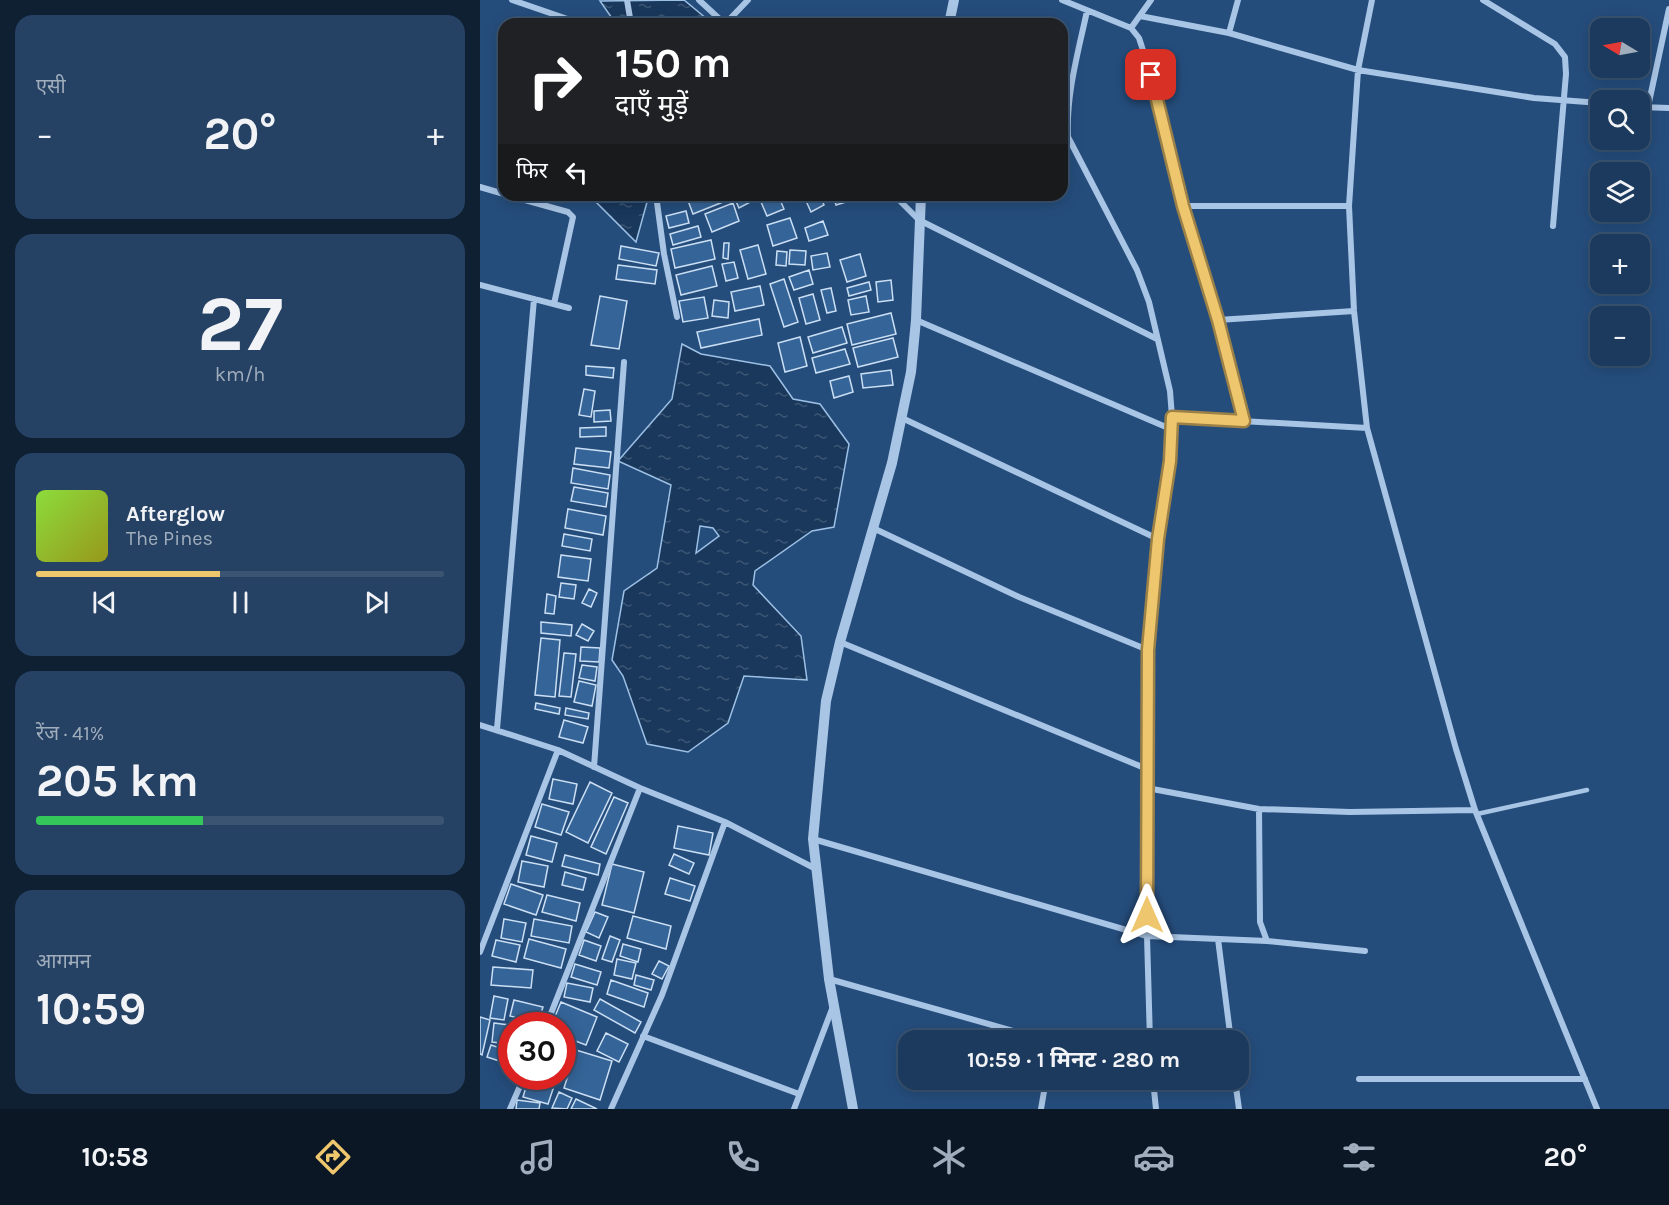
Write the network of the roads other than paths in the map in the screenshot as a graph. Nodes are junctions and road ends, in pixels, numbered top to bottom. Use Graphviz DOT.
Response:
graph roads {
  1 [pos="512,0"];
  2 [pos="627,0"];
  3 [pos="699,0"];
  4 [pos="748,0"];
  5 [pos="954,0"];
  6 [pos="1062,0"];
  7 [pos="1151,0"];
  8 [pos="1238,0"];
  9 [pos="1372,0"];
  10 [pos="1483,0"];
  11 [pos="1669,9"];
  12 [pos="1088,11"];
  13 [pos="1140,16"];
  14 [pos="564,18"];
  15 [pos="630,18"];
  16 [pos="718,18"];
  17 [pos="731,18"];
  18 [pos="950,18"];
  19 [pos="1131,28"];
  20 [pos="1229,33"];
  21 [pos="1358,70"];
  22 [pos="1650,99"];
  23 [pos="1562,100"];
  24 [pos="1590,103"];
  25 [pos="1068,106"];
  26 [pos="1650,108"];
  27 [pos="1669,108"];
  28 [pos="1068,141"];
  29 [pos="480,187"];
  30 [pos="498,193"];
  31 [pos="528,201"];
  32 [pos="657,201"];
  33 [pos="900,201"];
  34 [pos="921,201"];
  35 [pos="1183,206"];
  36 [pos="1349,206"];
  37 [pos="920,220"];
  38 [pos="1553,226"];
  39 [pos="480,285"];
  40 [pos="534,299"];
  41 [pos="554,304"];
  42 [pos="569,308"];
  43 [pos="1354,310"];
  44 [pos="677,317"];
  45 [pos="916,320"];
  46 [pos="1218,320"];
  47 [pos="1157,339"];
  48 [pos="624,362"];
  49 [pos="1172,417"];
  50 [pos="902,418"];
  51 [pos="1244,421"];
  52 [pos="1367,428"];
  53 [pos="1173,430"];
  54 [pos="873,528"];
  55 [pos="1158,539"];
  56 [pos="840,642"];
  57 [pos="1148,650"];
  58 [pos="480,725"];
  59 [pos="497,729"];
  60 [pos="558,750"];
  61 [pos="594,767"];
  62 [pos="1147,769"];
  63 [pos="640,788"];
  64 [pos="1147,788"];
  65 [pos="1587,790"];
  66 [pos="1259,809"];
  67 [pos="1476,812"];
  68 [pos="725,822"];
  69 [pos="813,839"];
  70 [pos="816,869"];
  71 [pos="1147,936"];
  72 [pos="1218,939"];
  73 [pos="1267,941"];
  74 [pos="1365,951"];
  75 [pos="480,952"];
  76 [pos="829,979"];
  77 [pos="834,1005"];
  78 [pos="552,1012"];
  79 [pos="1010,1030"];
  80 [pos="1150,1030"];
  81 [pos="1230,1030"];
  82 [pos="643,1036"];
  83 [pos="1359,1079"];
  84 [pos="1585,1079"];
  85 [pos="518,1090"];
  86 [pos="1044,1090"];
  87 [pos="1154,1090"];
  88 [pos="1237,1090"];
  89 [pos="799,1094"];
  90 [pos="510,1109"];
  91 [pos="611,1109"];
  92 [pos="794,1109"];
  93 [pos="853,1109"];
  94 [pos="1041,1109"];
  95 [pos="1156,1109"];
  96 [pos="1239,1109"];
  97 [pos="1597,1109"];
  1 -- 14 [label="street"];
  2 -- 15 [label="street"];
  3 -- 16 [label="street"];
  4 -- 17 [label="street"];
  5 -- 18 [label="street"];
  6 -- 12 [label="street"];
  7 -- 13 [label="street"];
  8 -- 20 [label="street"];
  9 -- 21 [label="street"];
  10 -- 23 [label="street"];
  11 -- 22 [label="street"];
  12 -- 19 [label="street"];
  12 -- 25 [label="street"];
  13 -- 19 [label="street"];
  13 -- 20 [label="street"];
  19 -- 35 [label="street"];
  20 -- 21 [label="street"];
  21 -- 23 [label="street"];
  21 -- 36 [label="street"];
  23 -- 24 [label="street"];
  23 -- 38 [label="street"];
  26 -- 27 [label="street"];
  28 -- 47 [label="street"];
  29 -- 30 [label="street"];
  31 -- 41 [label="street"];
  32 -- 44 [label="street"];
  33 -- 37 [label="street"];
  34 -- 37 [label="street"];
  35 -- 36 [label="street"];
  35 -- 46 [label="street"];
  36 -- 43 [label="street"];
  37 -- 45 [label="street"];
  37 -- 47 [label="street"];
  39 -- 40 [label="street"];
  40 -- 41 [label="street"];
  40 -- 59 [label="street"];
  41 -- 42 [label="street"];
  43 -- 46 [label="street"];
  43 -- 52 [label="street"];
  45 -- 50 [label="street"];
  45 -- 53 [label="street"];
  46 -- 51 [label="street"];
  47 -- 49 [label="street"];
  48 -- 61 [label="street"];
  49 -- 51 [label="street"];
  49 -- 53 [label="street"];
  50 -- 54 [label="street"];
  50 -- 55 [label="street"];
  51 -- 52 [label="street"];
  52 -- 67 [label="street"];
  53 -- 55 [label="street"];
  54 -- 56 [label="street"];
  54 -- 57 [label="street"];
  55 -- 57 [label="street"];
  56 -- 62 [label="street"];
  56 -- 69 [label="street"];
  57 -- 62 [label="street"];
  58 -- 59 [label="street"];
  59 -- 60 [label="street"];
  60 -- 61 [label="street"];
  60 -- 75 [label="street"];
  61 -- 63 [label="street"];
  62 -- 64 [label="street"];
  63 -- 68 [label="street"];
  63 -- 78 [label="street"];
  64 -- 66 [label="street"];
  64 -- 71 [label="street"];
  65 -- 67 [label="lane"];
  66 -- 67 [label="street"];
  66 -- 73 [label="street"];
  67 -- 84 [label="street"];
  68 -- 70 [label="street"];
  68 -- 82 [label="street"];
  69 -- 70 [label="street"];
  69 -- 71 [label="street"];
  70 -- 76 [label="street"];
  71 -- 72 [label="street"];
  71 -- 80 [label="street"];
  72 -- 73 [label="street"];
  72 -- 81 [label="street"];
  73 -- 74 [label="street"];
  76 -- 77 [label="street"];
  76 -- 79 [label="street"];
  77 -- 89 [label="street"];
  77 -- 93 [label="street"];
  82 -- 89 [label="street"];
  82 -- 91 [label="street"];
  83 -- 84 [label="street"];
  84 -- 97 [label="street"];
  85 -- 90 [label="street"];
  86 -- 94 [label="street"];
  87 -- 95 [label="street"];
  88 -- 96 [label="street"];
  89 -- 92 [label="street"];
}
